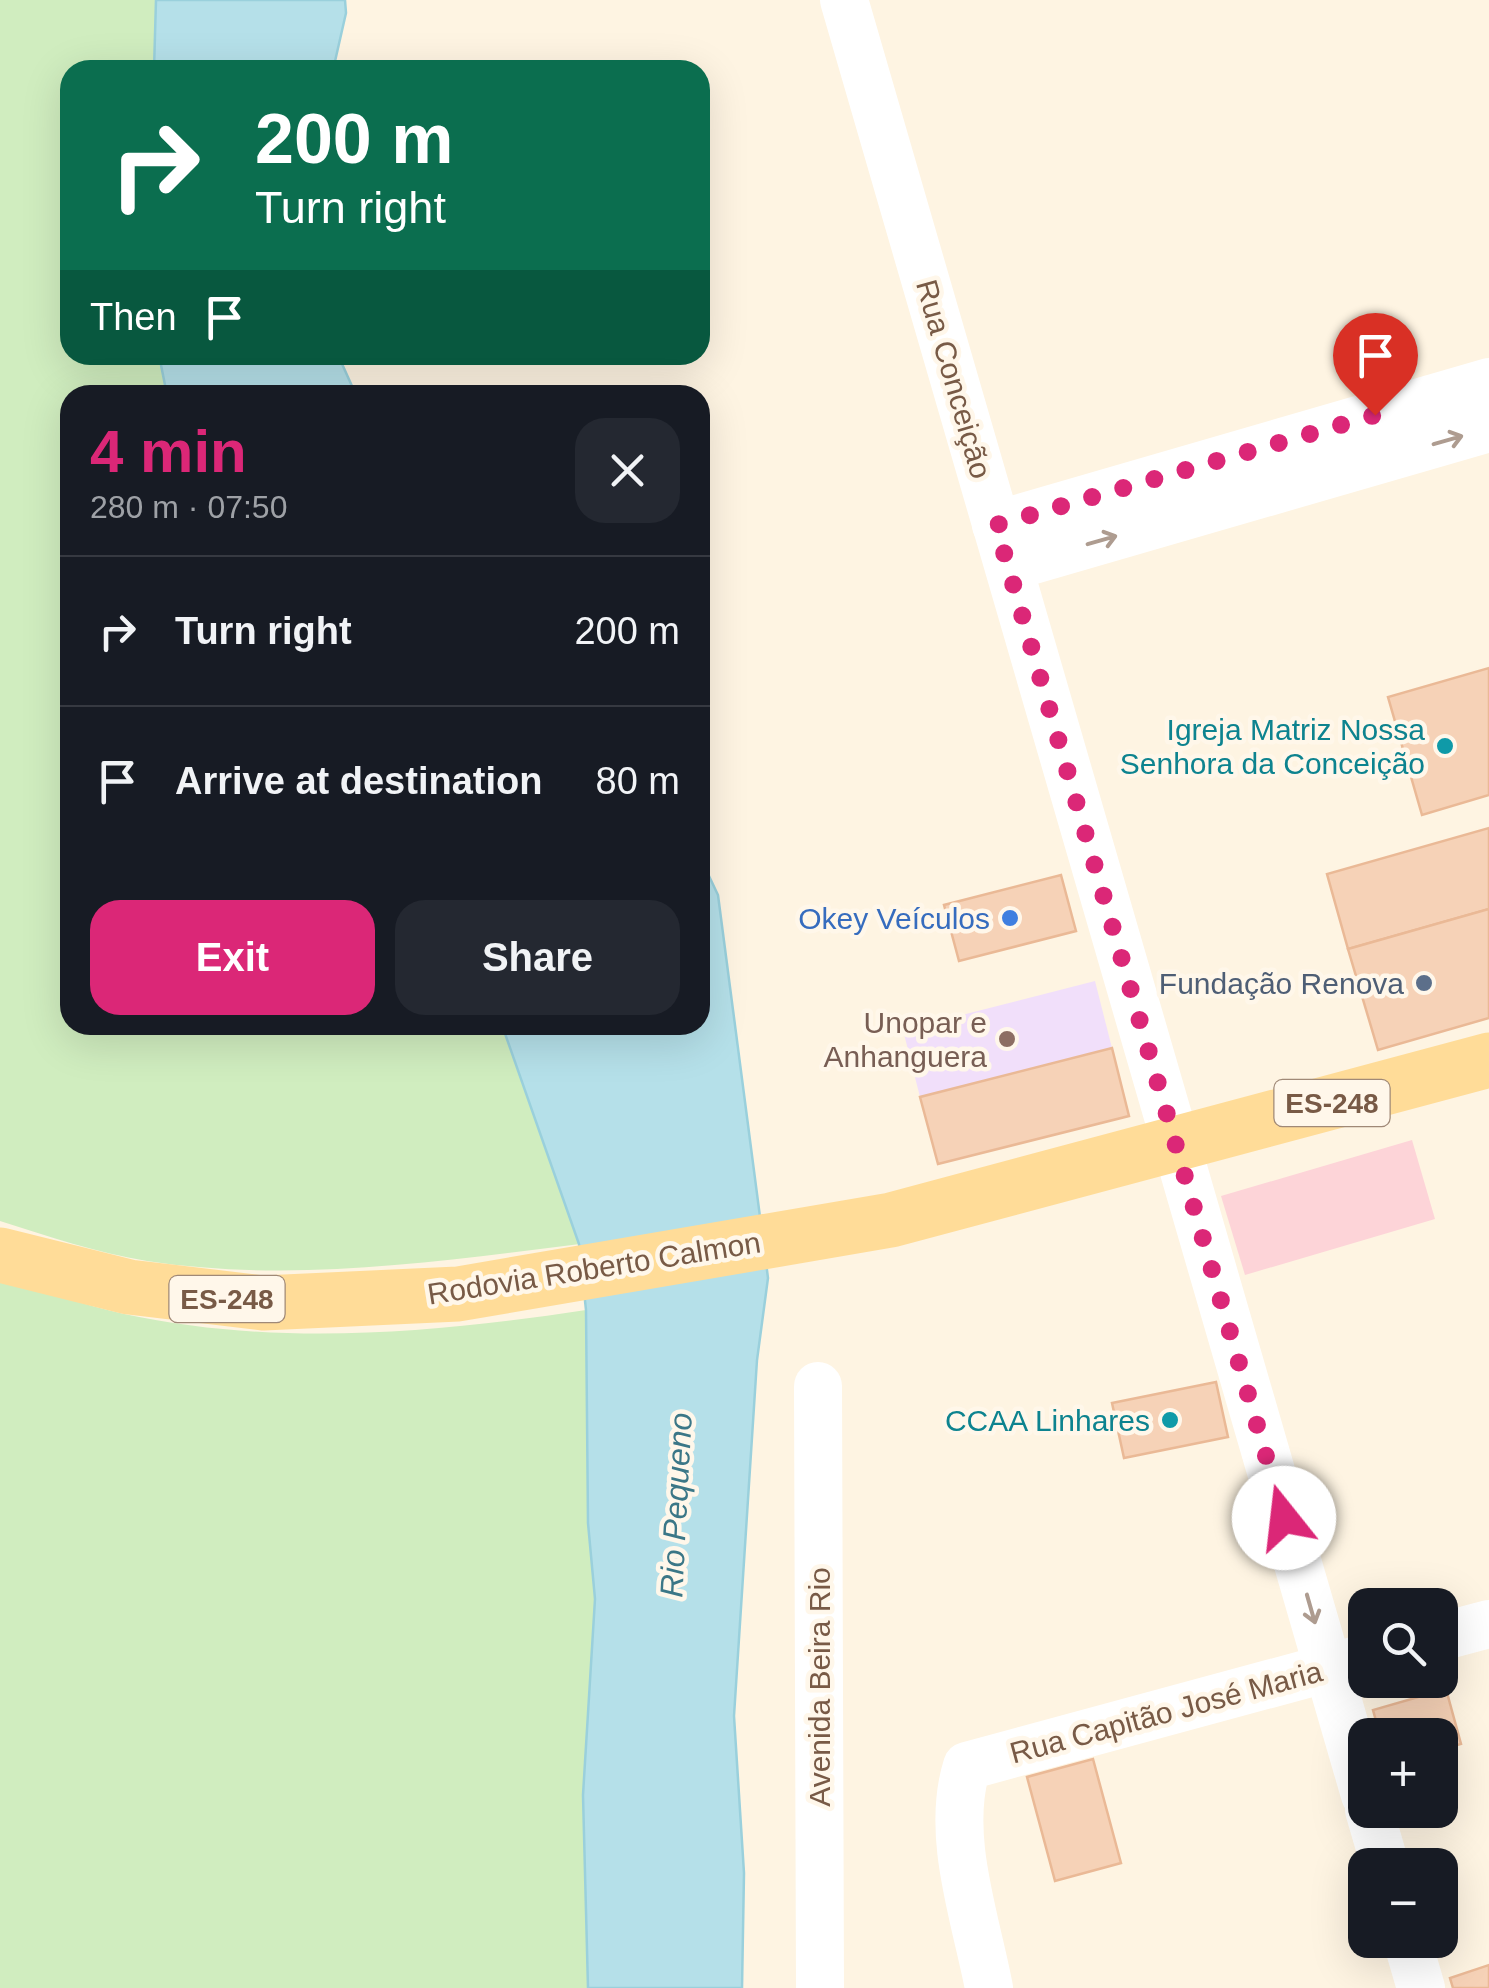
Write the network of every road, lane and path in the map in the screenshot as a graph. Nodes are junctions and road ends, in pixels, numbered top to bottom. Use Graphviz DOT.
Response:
graph roads {
  1 [pos="844,0"];
  2 [pos="1489,382"];
  3 [pos="1489,428"];
  4 [pos="1002,546"];
  5 [pos="1489,1060"];
  6 [pos="1175,1146"];
  7 [pos="0,1254"];
  8 [pos="818,1386"];
  9 [pos="1489,1624"];
  10 [pos="1458,1632"];
  11 [pos="1346,1663"];
  12 [pos="1354,1718"];
  13 [pos="1413,1958"];
  14 [pos="820,1988"];
  15 [pos="988,1988"];
  16 [pos="1422,1988"];
  1 -- 4 [label="street, Rua Conceição"];
  2 -- 4 [label="street"];
  4 -- 3 [label="street, one-way"];
  4 -- 6 [label="street, Rua Conceição"];
  5 -- 6 [label="main road, ES-248"];
  6 -- 7 [label="main road, Rodovia Roberto Calmon / ES-248"];
  6 -- 11 [label="street, Rua Conceição, one-way"];
  8 -- 14 [label="street, Avenida Beira Rio"];
  9 -- 10 [label="street"];
  11 -- 12 [label="street, Rua Conceição"];
  11 -- 15 [label="street, Rua Capitão José Maria"];
  13 -- 16 [label="street"];
}
